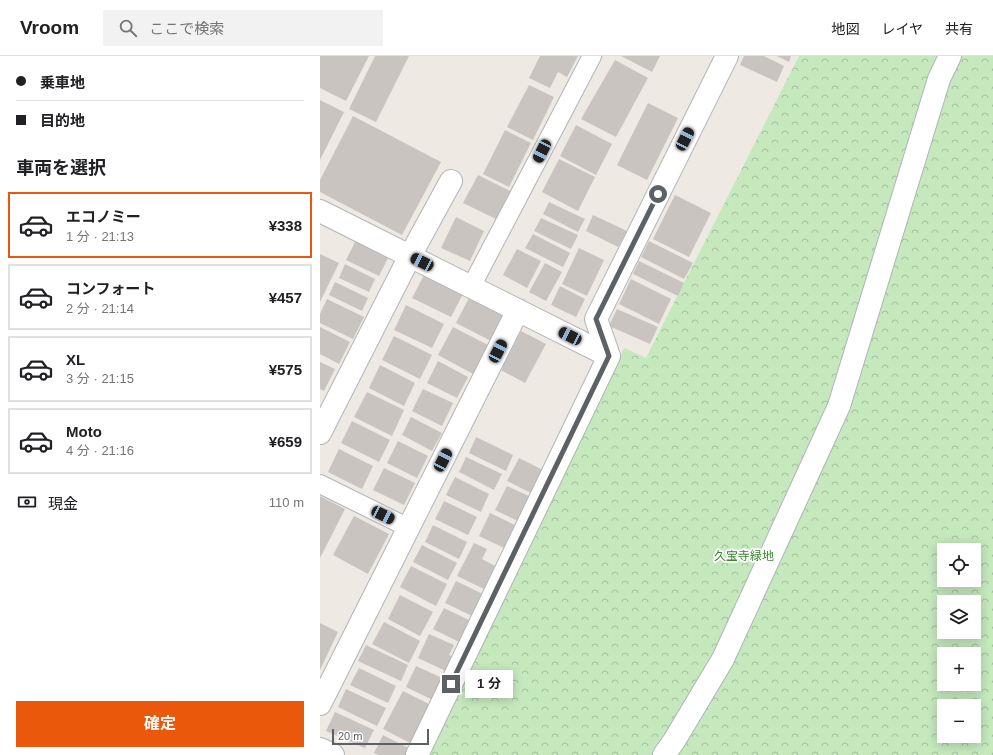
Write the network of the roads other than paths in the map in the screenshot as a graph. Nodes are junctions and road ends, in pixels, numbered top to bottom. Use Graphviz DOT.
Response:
graph roads {
  1 [pos="592,56"];
  2 [pos="727,56"];
  3 [pos="950,56"];
  4 [pos="451,181"];
  5 [pos="320,211"];
  6 [pos="410,256"];
  7 [pos="471,287"];
  8 [pos="518,310"];
  9 [pos="609,356"];
  10 [pos="320,433"];
  11 [pos="320,484"];
  12 [pos="409,528"];
  13 [pos="320,704"];
  14 [pos="320,749"];
  15 [pos="333,755"];
  16 [pos="416,755"];
  17 [pos="664,755"];
  1 -- 7 [label="lane"];
  2 -- 9 [label="street"];
  3 -- 17 [label="street"];
  4 -- 6 [label="street"];
  5 -- 6 [label="street"];
  6 -- 7 [label="street"];
  6 -- 10 [label="street"];
  7 -- 8 [label="street"];
  8 -- 9 [label="street"];
  8 -- 12 [label="street"];
  9 -- 16 [label="street"];
  11 -- 12 [label="lane"];
  12 -- 13 [label="street"];
  14 -- 15 [label="street"];
}
